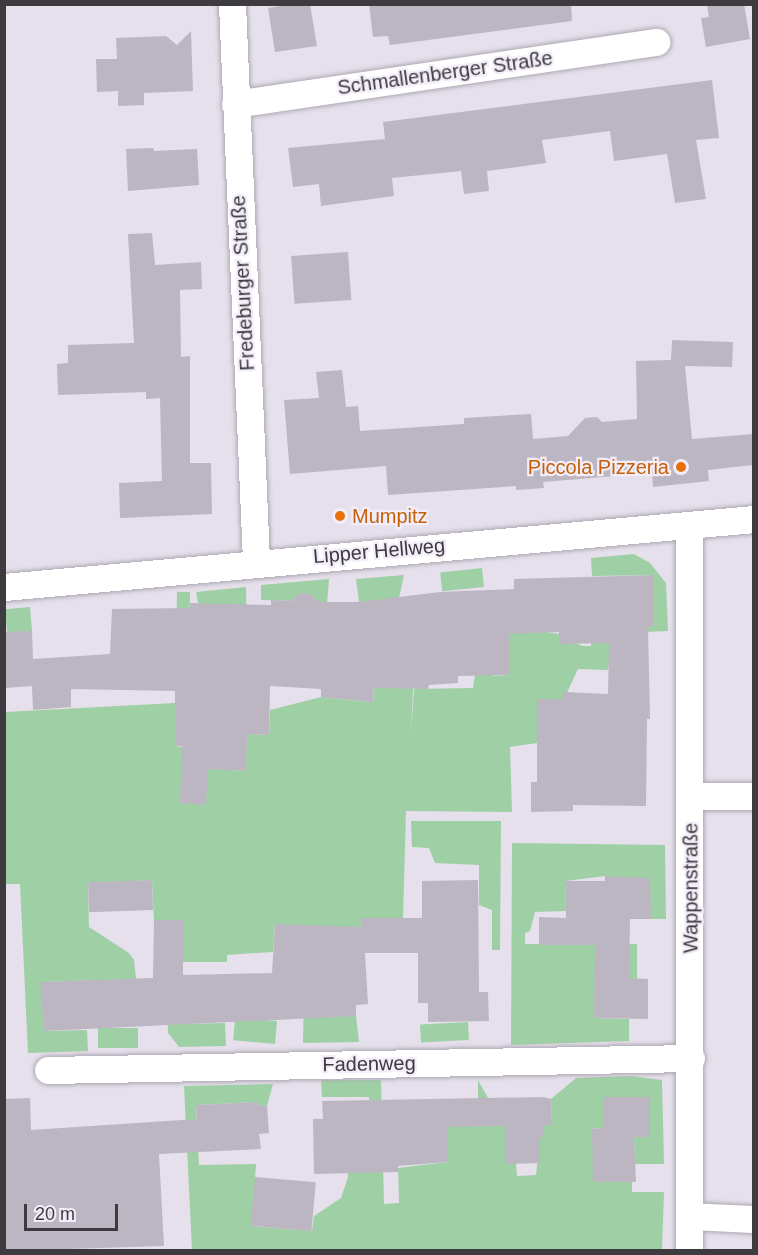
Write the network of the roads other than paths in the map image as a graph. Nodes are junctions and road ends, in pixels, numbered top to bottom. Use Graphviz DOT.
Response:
graph roads {
  1 [pos="232,4"];
  2 [pos="656,42"];
  3 [pos="235,104"];
  4 [pos="753,519"];
  5 [pos="689,526"];
  6 [pos="256,561"];
  7 [pos="4,587"];
  8 [pos="692,796"];
  9 [pos="753,796"];
  10 [pos="690,1058"];
  11 [pos="48,1070"];
  12 [pos="690,1216"];
  13 [pos="753,1220"];
  14 [pos="689,1251"];
  1 -- 3 [label="street, Fredeburger Straße"];
  2 -- 3 [label="street, Schmallenberger Straße"];
  3 -- 6 [label="street, Fredeburger Straße"];
  4 -- 5 [label="street, Lipper Hellweg"];
  5 -- 6 [label="street, Lipper Hellweg"];
  5 -- 8 [label="street, Wappenstraße"];
  6 -- 7 [label="street, Lipper Hellweg"];
  8 -- 9 [label="street"];
  8 -- 10 [label="street, Wappenstraße"];
  10 -- 11 [label="street, Fadenweg"];
  10 -- 12 [label="street, Wappenstraße"];
  12 -- 13 [label="street"];
  12 -- 14 [label="street, Wappenstraße"];
}
